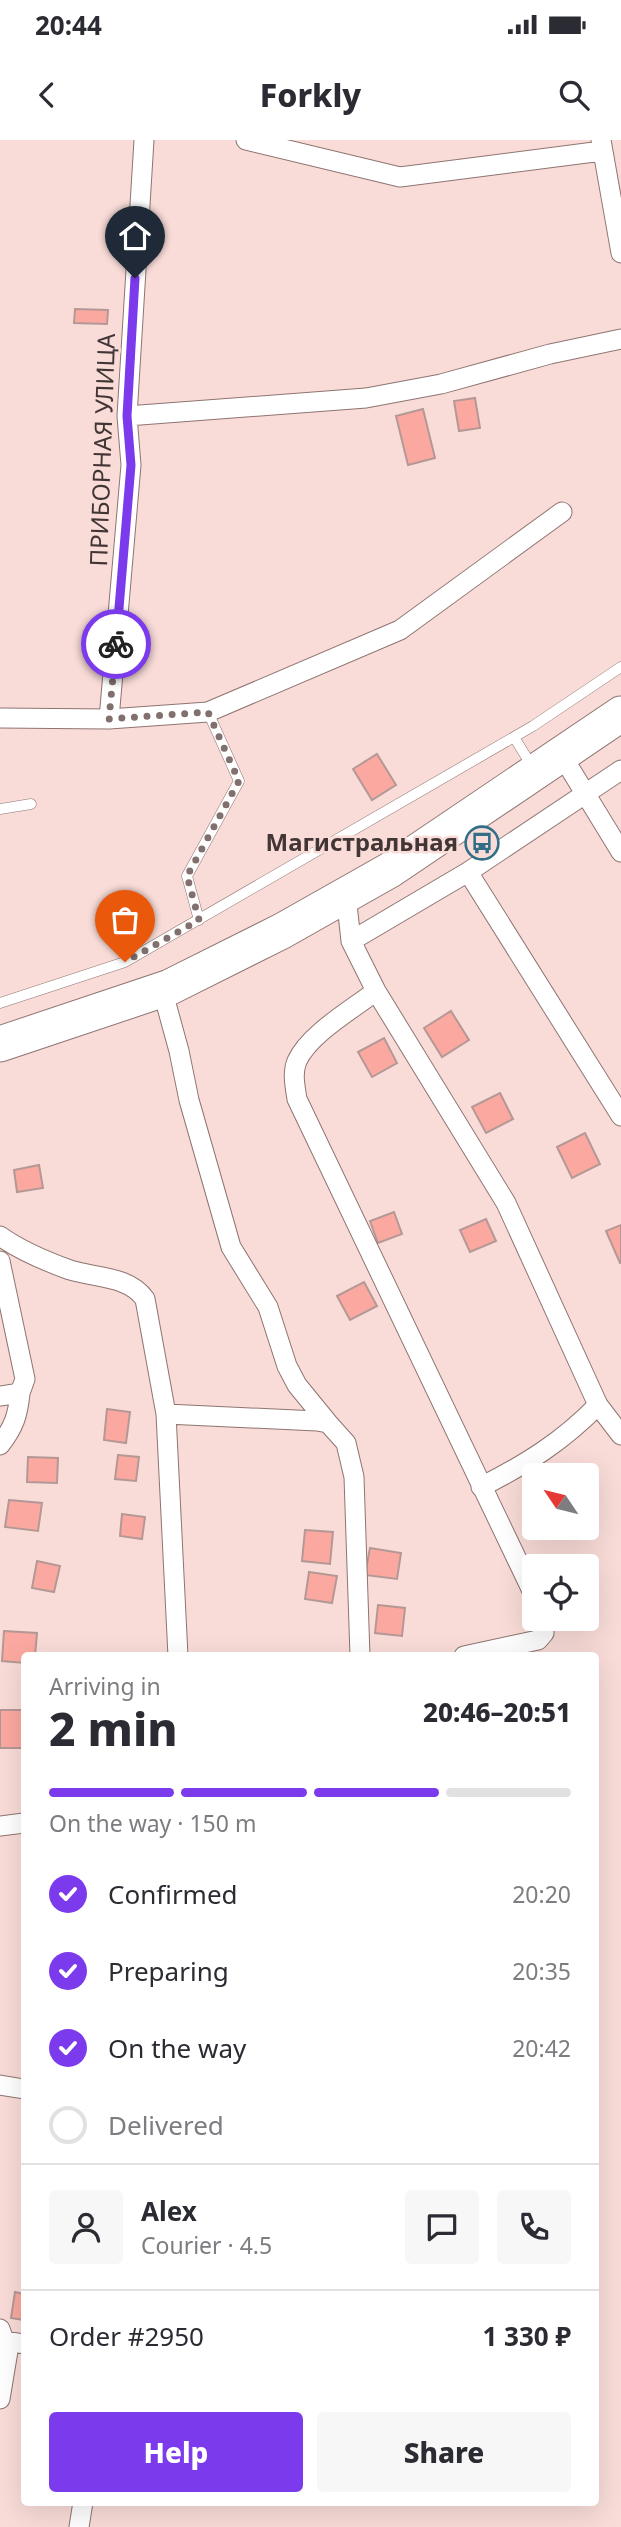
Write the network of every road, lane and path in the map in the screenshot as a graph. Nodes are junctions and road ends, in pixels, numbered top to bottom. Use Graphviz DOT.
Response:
graph roads {
  1 [pos="144,140"];
  2 [pos="246,140"];
  3 [pos="601,146"];
  4 [pos="621,253"];
  5 [pos="621,339"];
  6 [pos="127,416"];
  7 [pos="562,512"];
  8 [pos="621,667"];
  9 [pos="208,712"];
  10 [pos="621,714"];
  11 [pos="0,718"];
  12 [pos="109,719"];
  13 [pos="514,737"];
  14 [pos="548,763"];
  15 [pos="621,770"];
  16 [pos="586,794"];
  17 [pos="31,804"];
  18 [pos="0,809"];
  19 [pos="621,852"];
  20 [pos="468,872"];
  21 [pos="346,895"];
  22 [pos="199,920"];
  23 [pos="351,941"];
  24 [pos="162,989"];
  25 [pos="376,991"];
  26 [pos="0,1003"];
  27 [pos="0,1044"];
  28 [pos="621,1116"];
  29 [pos="0,1236"];
  30 [pos="0,1261"];
  31 [pos="10,1394"];
  32 [pos="598,1405"];
  33 [pos="166,1415"];
  34 [pos="328,1423"];
  35 [pos="617,1424"];
  36 [pos="0,1445"];
  37 [pos="481,1487"];
  38 [pos="522,1571"];
  39 [pos="544,1631"];
  40 [pos="178,1652"];
  41 [pos="360,1652"];
  42 [pos="482,1652"];
  43 [pos="21,1823"];
  44 [pos="0,1826"];
  45 [pos="0,2085"];
  46 [pos="21,2088"];
  47 [pos="1,2337"];
  48 [pos="21,2343"];
  49 [pos="0,2399"];
  50 [pos="82,2506"];
  51 [pos="79,2527"];
  1 -- 6 [label="street, ПРИБОРНАЯ УЛИЦА"];
  2 -- 3 [label="street"];
  3 -- 4 [label="street"];
  5 -- 6 [label="street"];
  6 -- 12 [label="street, ПРИБОРНАЯ УЛИЦА"];
  7 -- 9 [label="street"];
  8 -- 13 [label="lane"];
  9 -- 12 [label="street"];
  9 -- 22 [label="lane"];
  10 -- 14 [label="highway"];
  11 -- 12 [label="street"];
  13 -- 14 [label="lane"];
  13 -- 22 [label="lane"];
  14 -- 16 [label="street"];
  14 -- 21 [label="highway"];
  15 -- 16 [label="street"];
  16 -- 19 [label="street"];
  16 -- 20 [label="street"];
  17 -- 18 [label="lane"];
  20 -- 23 [label="street"];
  20 -- 28 [label="street"];
  21 -- 23 [label="street"];
  21 -- 24 [label="highway"];
  22 -- 26 [label="lane"];
  23 -- 25 [label="street"];
  24 -- 27 [label="highway"];
  24 -- 34 [label="street"];
  25 -- 32 [label="street"];
  25 -- 37 [label="street"];
  29 -- 33 [label="street"];
  30 -- 31 [label="street"];
  31 -- 36 [label="street"];
  32 -- 35 [label="street"];
  32 -- 37 [label="street"];
  33 -- 34 [label="street"];
  33 -- 40 [label="street"];
  34 -- 41 [label="street"];
  37 -- 38 [label="street"];
  39 -- 42 [label="street"];
  43 -- 44 [label="street"];
  45 -- 46 [label="street"];
  47 -- 48 [label="street"];
  47 -- 49 [label="street"];
  50 -- 51 [label="street"];
}
